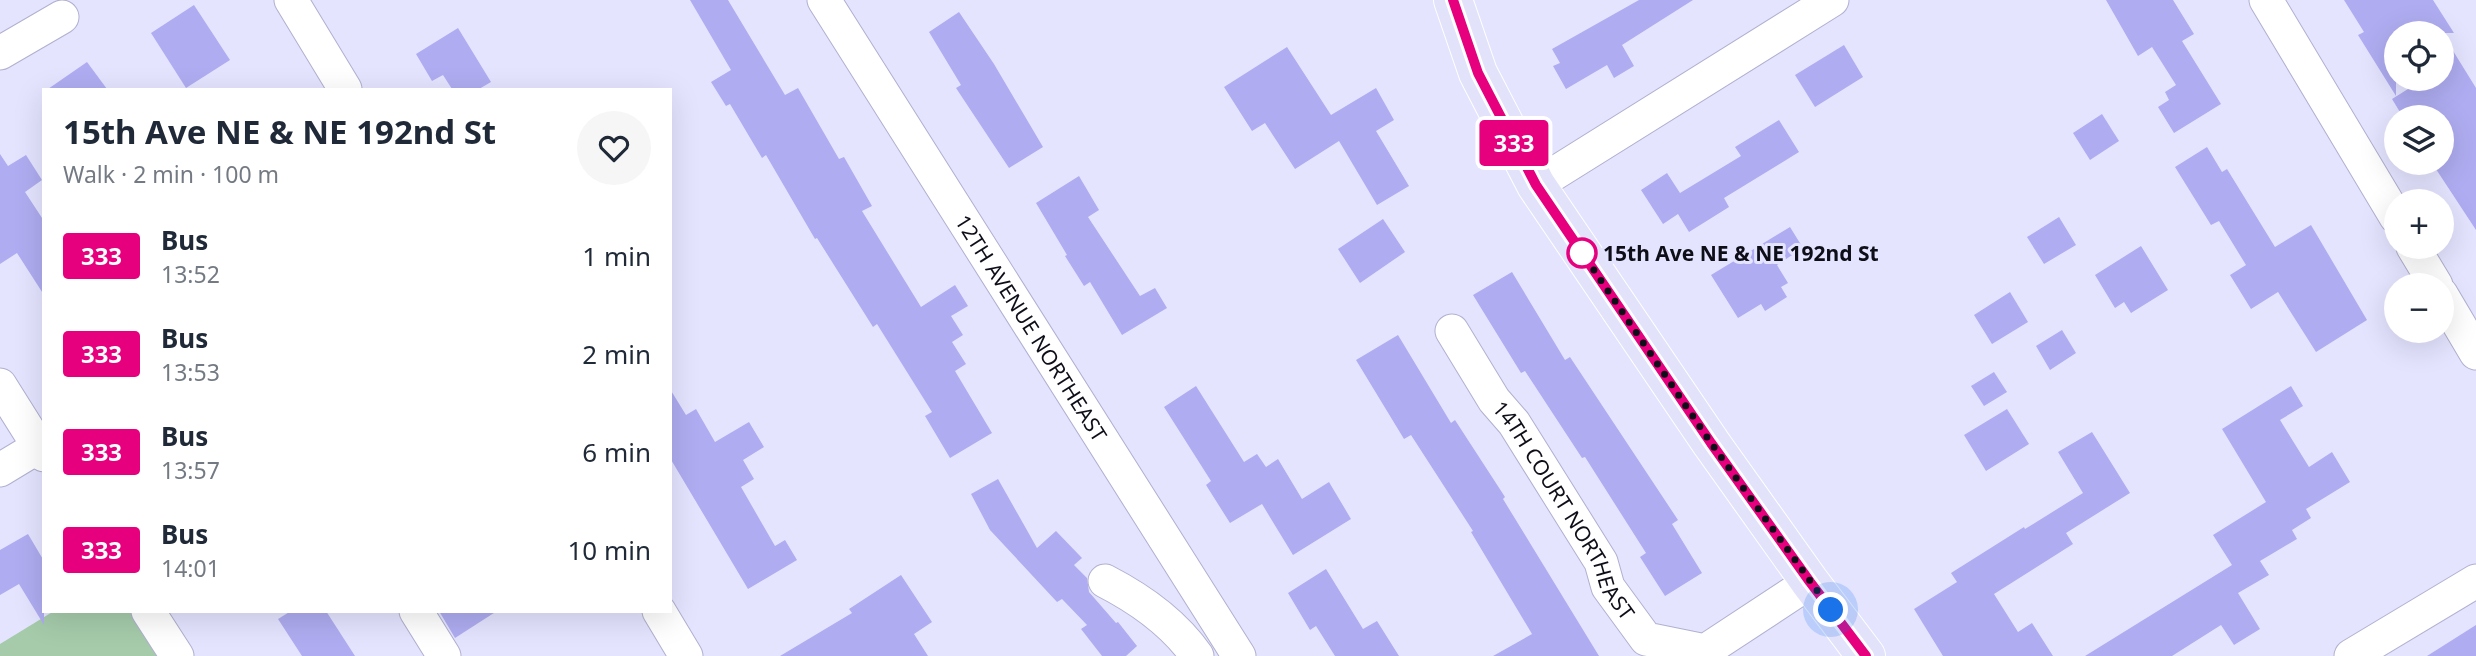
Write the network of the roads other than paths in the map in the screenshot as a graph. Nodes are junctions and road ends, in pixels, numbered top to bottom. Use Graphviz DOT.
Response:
graph roads {
  1 [pos="291,0"];
  2 [pos="824,0"];
  3 [pos="1453,0"];
  4 [pos="1832,0"];
  5 [pos="2266,0"];
  6 [pos="62,17"];
  7 [pos="0,53"];
  8 [pos="344,88"];
  9 [pos="1536,185"];
  10 [pos="2384,197"];
  11 [pos="2454,316"];
  12 [pos="1452,331"];
  13 [pos="2476,352"];
  14 [pos="0,385"];
  15 [pos="41,451"];
  16 [pos="0,470"];
  17 [pos="1105,581"];
  18 [pos="1810,582"];
  19 [pos="2476,582"];
  20 [pos="149,613"];
  21 [pos="417,613"];
  22 [pos="660,613"];
  23 [pos="177,656"];
  24 [pos="444,656"];
  25 [pos="686,656"];
  26 [pos="1197,656"];
  27 [pos="1239,656"];
  28 [pos="1866,656"];
  29 [pos="2351,656"];
  1 -- 8 [label="street"];
  2 -- 27 [label="street, 12TH AVENUE NORTHEAST"];
  3 -- 9 [label="main road"];
  4 -- 9 [label="street"];
  5 -- 10 [label="street"];
  6 -- 7 [label="street"];
  9 -- 18 [label="main road"];
  11 -- 13 [label="street"];
  12 -- 18 [label="street, 14TH COURT NORTHEAST"];
  14 -- 15 [label="street"];
  15 -- 16 [label="street"];
  17 -- 26 [label="street"];
  18 -- 28 [label="main road"];
  19 -- 29 [label="street"];
  20 -- 23 [label="street"];
  21 -- 24 [label="street"];
  22 -- 25 [label="street"];
}
